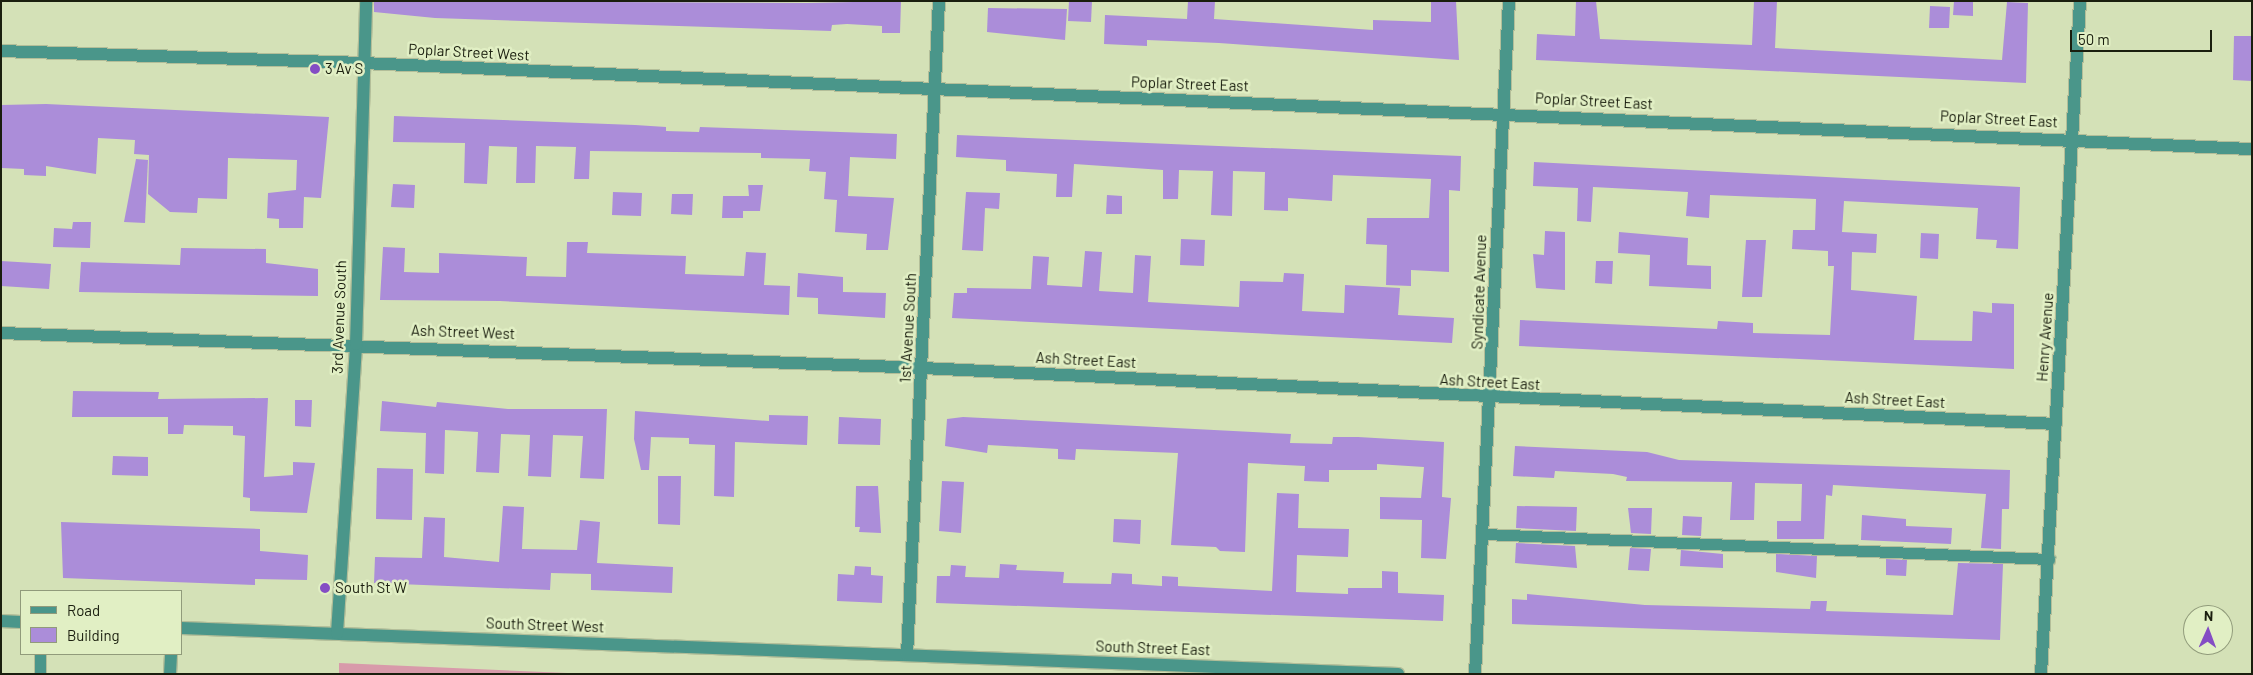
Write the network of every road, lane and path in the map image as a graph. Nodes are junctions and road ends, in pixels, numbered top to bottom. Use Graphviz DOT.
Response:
graph roads {
  1 [pos="366,1"];
  2 [pos="938,1"];
  3 [pos="1509,1"];
  4 [pos="2080,1"];
  5 [pos="1,51"];
  6 [pos="363,63"];
  7 [pos="936,90"];
  8 [pos="1503,113"];
  9 [pos="2074,138"];
  10 [pos="2252,149"];
  11 [pos="1,333"];
  12 [pos="356,344"];
  13 [pos="923,368"];
  14 [pos="1491,398"];
  15 [pos="2056,424"];
  16 [pos="1485,534"];
  17 [pos="2049,558"];
  18 [pos="1,621"];
  19 [pos="20,622"];
  20 [pos="182,628"];
  21 [pos="337,633"];
  22 [pos="40,655"];
  23 [pos="171,655"];
  24 [pos="907,655"];
  25 [pos="40,674"];
  26 [pos="170,674"];
  27 [pos="1398,674"];
  28 [pos="1475,674"];
  29 [pos="2041,674"];
  1 -- 6 [label="street, 3rd Avenue South"];
  2 -- 7 [label="street, 1st Avenue South"];
  3 -- 8 [label="street, Syndicate Avenue"];
  4 -- 9 [label="street, Henry Avenue"];
  5 -- 6 [label="street, Poplar Street West"];
  6 -- 7 [label="street, Poplar Street West"];
  6 -- 12 [label="street, 3rd Avenue South"];
  7 -- 8 [label="street, Poplar Street East"];
  7 -- 13 [label="street, 1st Avenue South"];
  8 -- 9 [label="street, Poplar Street East"];
  8 -- 14 [label="street, Syndicate Avenue"];
  9 -- 10 [label="street, Poplar Street East"];
  9 -- 15 [label="street, Henry Avenue"];
  11 -- 12 [label="street, Ash Street West"];
  12 -- 13 [label="street, Ash Street West"];
  12 -- 21 [label="street, 3rd Avenue South"];
  13 -- 14 [label="street, Ash Street East"];
  13 -- 24 [label="street, 1st Avenue South"];
  14 -- 15 [label="street, Ash Street East"];
  14 -- 16 [label="street, Syndicate Avenue"];
  15 -- 17 [label="street, Henry Avenue"];
  16 -- 17 [label="lane"];
  16 -- 28 [label="street, Syndicate Avenue"];
  17 -- 29 [label="street, Henry Avenue"];
  18 -- 19 [label="street"];
  20 -- 21 [label="street, South Street West"];
  21 -- 24 [label="street, South Street West"];
  22 -- 25 [label="lane"];
  23 -- 26 [label="street"];
  24 -- 27 [label="street, South Street East"];
}
